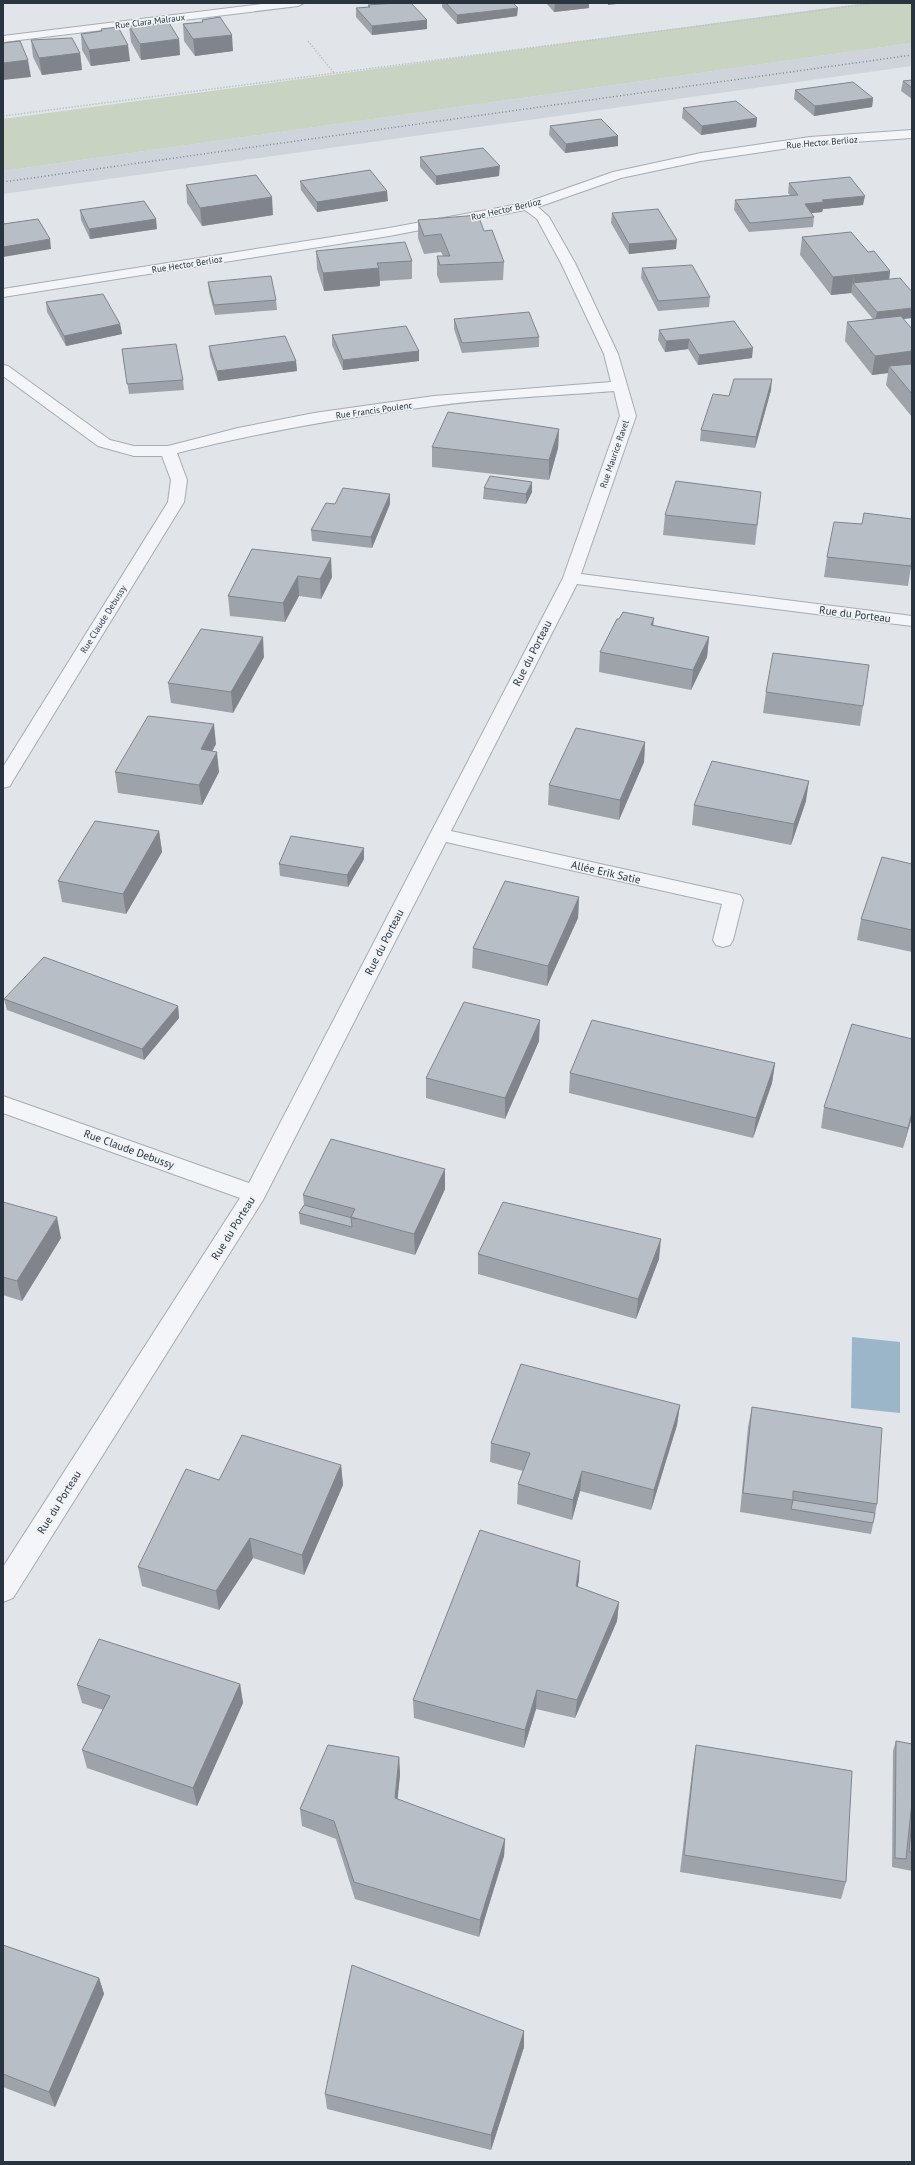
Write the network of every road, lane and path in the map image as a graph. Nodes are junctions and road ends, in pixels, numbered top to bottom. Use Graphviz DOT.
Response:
graph roads {
  1 [pos="298,3"];
  2 [pos="877,3"];
  3 [pos="3,39"];
  4 [pos="3,116"];
  5 [pos="910,137"];
  6 [pos="528,206"];
  7 [pos="3,293"];
  8 [pos="3,369"];
  9 [pos="618,386"];
  10 [pos="168,451"];
  11 [pos="571,578"];
  12 [pos="912,621"];
  13 [pos="3,782"];
  14 [pos="439,834"];
  15 [pos="723,940"];
  16 [pos="3,1104"];
  17 [pos="255,1194"];
  18 [pos="3,1590"];
  1 -- 3 [label="street, Rue Clara Malraux"];
  2 -- 4 [label="path"];
  5 -- 6 [label="street, Rue Hector Berlioz"];
  6 -- 7 [label="street, Rue Hector Berlioz"];
  6 -- 9 [label="street, Rue Maurice Ravel"];
  8 -- 10 [label="street, Rue Francis Poulenc"];
  9 -- 10 [label="street, Rue Francis Poulenc"];
  9 -- 11 [label="street, Rue Maurice Ravel"];
  10 -- 13 [label="street, Rue Claude Debussy"];
  11 -- 12 [label="street, Rue du Porteau"];
  11 -- 14 [label="street, Rue du Porteau"];
  14 -- 15 [label="street, Allée Erik Satie"];
  14 -- 17 [label="street, Rue du Porteau"];
  16 -- 17 [label="street, Rue Claude Debussy"];
  17 -- 18 [label="street, Rue du Porteau"];
}
